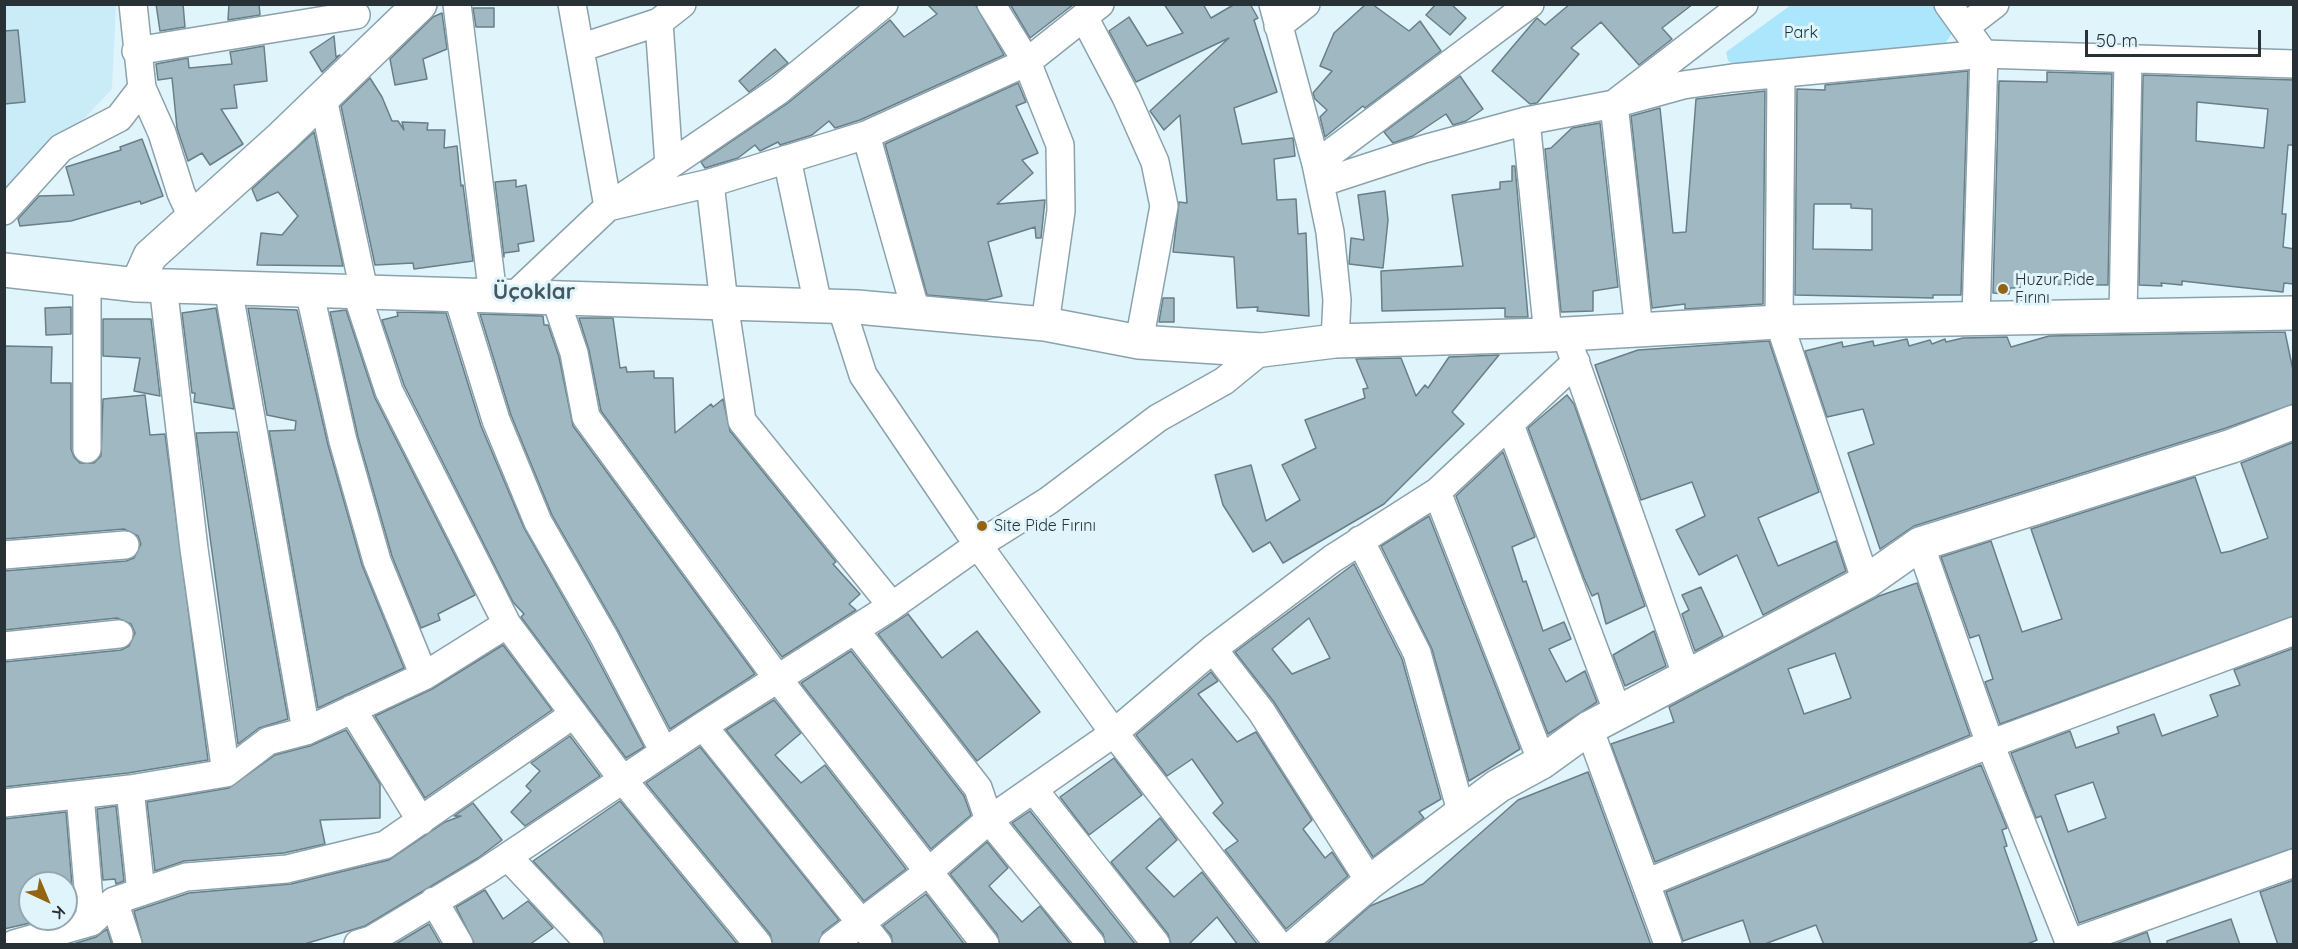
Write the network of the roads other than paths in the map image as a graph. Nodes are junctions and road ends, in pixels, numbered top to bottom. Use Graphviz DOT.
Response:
graph roads {
  1 [pos="133,4"];
  2 [pos="420,4"];
  3 [pos="457,4"];
  4 [pos="572,4"];
  5 [pos="682,4"];
  6 [pos="884,4"];
  7 [pos="991,4"];
  8 [pos="1306,4"];
  9 [pos="1530,4"];
  10 [pos="1744,4"];
  11 [pos="1948,4"];
  12 [pos="1995,4"];
  13 [pos="355,10"];
  14 [pos="1092,11"];
  15 [pos="1276,15"];
  16 [pos="659,22"];
  17 [pos="1965,27"];
  18 [pos="1700,38"];
  19 [pos="580,48"];
  20 [pos="136,51"];
  21 [pos="1984,54"];
  22 [pos="362,60"];
  23 [pos="2128,60"];
  24 [pos="1027,62"];
  25 [pos="2294,64"];
  26 [pos="1781,75"];
  27 [pos="1683,86"];
  28 [pos="142,88"];
  29 [pos="323,98"];
  30 [pos="1614,104"];
  31 [pos="1526,121"];
  32 [pos="866,135"];
  33 [pos="787,159"];
  34 [pos="669,165"];
  35 [pos="1318,174"];
  36 [pos="710,183"];
  37 [pos="608,207"];
  38 [pos="4,211"];
  39 [pos="192,217"];
  40 [pos="4,270"];
  41 [pos="87,278"];
  42 [pos="150,285"];
  43 [pos="228,287"];
  44 [pos="309,290"];
  45 [pos="360,291"];
  46 [pos="457,294"];
  47 [pos="504,296"];
  48 [pos="555,297"];
  49 [pos="724,303"];
  50 [pos="829,306"];
  51 [pos="916,312"];
  52 [pos="2294,313"];
  53 [pos="2123,316"];
  54 [pos="1976,318"];
  55 [pos="1779,322"];
  56 [pos="1045,324"];
  57 [pos="1639,330"];
  58 [pos="1335,341"];
  59 [pos="1139,342"];
  60 [pos="1563,344"];
  61 [pos="1262,350"];
  62 [pos="2294,423"];
  63 [pos="1510,425"];
  64 [pos="87,449"];
  65 [pos="1437,492"];
  66 [pos="1360,540"];
  67 [pos="1920,544"];
  68 [pos="125,545"];
  69 [pos="978,545"];
  70 [pos="4,555"];
  71 [pos="1866,582"];
  72 [pos="892,606"];
  73 [pos="507,624"];
  74 [pos="855,630"];
  75 [pos="2294,631"];
  76 [pos="119,634"];
  77 [pos="4,646"];
  78 [pos="1213,649"];
  79 [pos="424,676"];
  80 [pos="1687,677"];
  81 [pos="778,679"];
  82 [pos="352,709"];
  83 [pos="1618,713"];
  84 [pos="574,714"];
  85 [pos="703,726"];
  86 [pos="1589,728"];
  87 [pos="306,731"];
  88 [pos="1114,733"];
  89 [pos="1990,744"];
  90 [pos="664,752"];
  91 [pos="1542,762"];
  92 [pos="226,773"];
  93 [pos="623,780"];
  94 [pos="130,789"];
  95 [pos="1034,790"];
  96 [pos="80,795"];
  97 [pos="4,803"];
  98 [pos="1461,811"];
  99 [pos="989,820"];
  100 [pos="421,821"];
  101 [pos="508,857"];
  102 [pos="2294,863"];
  103 [pos="928,872"];
  104 [pos="1370,882"];
  105 [pos="1646,883"];
  106 [pos="141,892"];
  107 [pos="114,901"];
  108 [pos="434,902"];
  109 [pos="92,922"];
  110 [pos="861,923"];
  111 [pos="2069,944"];
  112 [pos="14,945"];
  113 [pos="128,945"];
  114 [pos="358,945"];
  115 [pos="459,945"];
  116 [pos="590,945"];
  117 [pos="758,945"];
  118 [pos="833,945"];
  119 [pos="878,945"];
  120 [pos="985,945"];
  121 [pos="1091,945"];
  122 [pos="1156,945"];
  123 [pos="1278,945"];
  124 [pos="1298,945"];
  125 [pos="1668,945"];
  1 -- 20 [label="street"];
  2 -- 22 [label="street"];
  3 -- 47 [label="street"];
  4 -- 19 [label="street"];
  5 -- 16 [label="street"];
  6 -- 34 [label="street"];
  7 -- 24 [label="street"];
  8 -- 15 [label="street"];
  9 -- 35 [label="street"];
  10 -- 18 [label="street"];
  11 -- 17 [label="street"];
  12 -- 17 [label="street"];
  13 -- 20 [label="street"];
  13 -- 22 [label="street"];
  14 -- 24 [label="street"];
  14 -- 59 [label="street"];
  15 -- 35 [label="street"];
  16 -- 19 [label="street"];
  16 -- 34 [label="street"];
  17 -- 21 [label="street"];
  18 -- 27 [label="street"];
  18 -- 30 [label="street"];
  19 -- 37 [label="street"];
  20 -- 28 [label="street"];
  21 -- 23 [label="street"];
  21 -- 26 [label="street"];
  21 -- 54 [label="street"];
  22 -- 29 [label="street"];
  23 -- 25 [label="street"];
  23 -- 53 [label="street"];
  24 -- 32 [label="street"];
  24 -- 56 [label="street"];
  26 -- 27 [label="street"];
  26 -- 55 [label="street"];
  27 -- 30 [label="street"];
  28 -- 38 [label="street"];
  28 -- 39 [label="street"];
  29 -- 39 [label="street"];
  29 -- 45 [label="street"];
  30 -- 31 [label="street"];
  30 -- 57 [label="street"];
  31 -- 35 [label="street"];
  31 -- 60 [label="street"];
  32 -- 33 [label="street"];
  32 -- 51 [label="street"];
  33 -- 36 [label="street"];
  33 -- 50 [label="street"];
  34 -- 37 [label="street"];
  35 -- 58 [label="street"];
  36 -- 37 [label="street"];
  36 -- 49 [label="street"];
  37 -- 47 [label="street"];
  39 -- 42 [label="street"];
  40 -- 41 [label="street"];
  41 -- 42 [label="street"];
  41 -- 64 [label="street"];
  42 -- 43 [label="street"];
  42 -- 92 [label="street"];
  43 -- 44 [label="street"];
  43 -- 87 [label="street"];
  44 -- 45 [label="street"];
  44 -- 79 [label="street"];
  45 -- 46 [label="street"];
  45 -- 73 [label="street"];
  46 -- 47 [label="street"];
  46 -- 90 [label="street"];
  47 -- 48 [label="street"];
  48 -- 49 [label="street"];
  48 -- 81 [label="street"];
  49 -- 50 [label="street"];
  49 -- 72 [label="street"];
  50 -- 51 [label="street"];
  50 -- 69 [label="street"];
  51 -- 56 [label="street"];
  52 -- 53 [label="street"];
  53 -- 54 [label="street"];
  54 -- 55 [label="street"];
  55 -- 57 [label="street"];
  55 -- 71 [label="street"];
  56 -- 59 [label="street"];
  57 -- 60 [label="street"];
  58 -- 60 [label="street"];
  58 -- 61 [label="street"];
  59 -- 61 [label="street"];
  60 -- 63 [label="street"];
  60 -- 80 [label="street"];
  61 -- 69 [label="street"];
  62 -- 67 [label="street"];
  63 -- 65 [label="street"];
  63 -- 83 [label="street"];
  65 -- 66 [label="street"];
  65 -- 91 [label="street"];
  66 -- 78 [label="street"];
  66 -- 98 [label="street"];
  67 -- 71 [label="street"];
  67 -- 89 [label="street"];
  68 -- 70 [label="street"];
  69 -- 72 [label="street"];
  69 -- 88 [label="street"];
  71 -- 80 [label="street"];
  72 -- 74 [label="street"];
  73 -- 79 [label="street"];
  73 -- 84 [label="street"];
  74 -- 81 [label="street"];
  74 -- 99 [label="street"];
  75 -- 89 [label="street"];
  76 -- 77 [label="street"];
  78 -- 88 [label="street"];
  78 -- 104 [label="street"];
  79 -- 82 [label="street"];
  80 -- 83 [label="street"];
  81 -- 85 [label="street"];
  81 -- 103 [label="street"];
  82 -- 87 [label="street"];
  82 -- 100 [label="street"];
  83 -- 86 [label="street"];
  84 -- 93 [label="street"];
  84 -- 100 [label="street"];
  85 -- 90 [label="street"];
  85 -- 110 [label="street"];
  86 -- 91 [label="street"];
  86 -- 105 [label="street"];
  87 -- 92 [label="street"];
  88 -- 95 [label="street"];
  88 -- 123 [label="street"];
  89 -- 105 [label="street"];
  89 -- 111 [label="street"];
  90 -- 93 [label="street"];
  91 -- 98 [label="street"];
  92 -- 94 [label="street"];
  93 -- 101 [label="street"];
  93 -- 117 [label="street"];
  94 -- 96 [label="street"];
  94 -- 106 [label="street"];
  95 -- 99 [label="street"];
  95 -- 122 [label="street"];
  96 -- 97 [label="street"];
  96 -- 109 [label="street"];
  98 -- 104 [label="street"];
  99 -- 103 [label="street"];
  99 -- 121 [label="street"];
  100 -- 106 [label="street"];
  101 -- 108 [label="street"];
  101 -- 116 [label="street"];
  102 -- 111 [label="street"];
  103 -- 110 [label="street"];
  103 -- 120 [label="street"];
  104 -- 124 [label="street"];
  105 -- 125 [label="street"];
  106 -- 107 [label="street"];
  107 -- 109 [label="street"];
  107 -- 113 [label="street"];
  108 -- 114 [label="street"];
  108 -- 115 [label="street"];
  109 -- 112 [label="street"];
  110 -- 118 [label="street"];
  110 -- 119 [label="street"];
}
